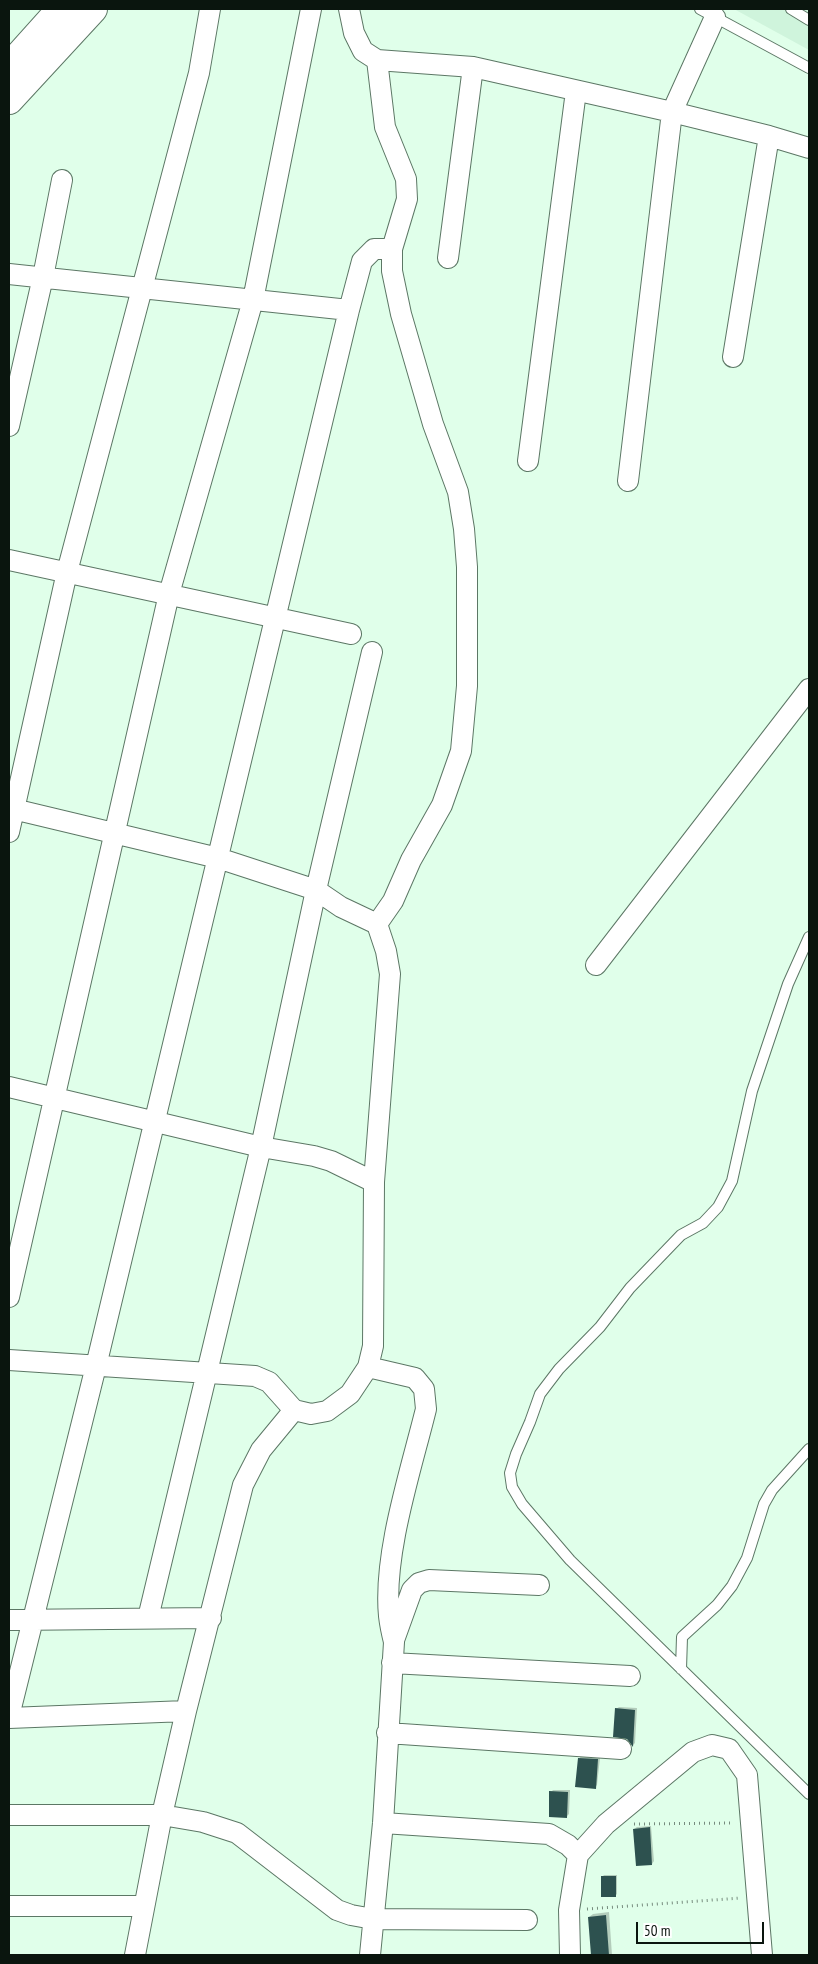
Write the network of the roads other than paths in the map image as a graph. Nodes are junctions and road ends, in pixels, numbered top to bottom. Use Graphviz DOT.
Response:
graph roads {
  1 [pos="61,9"];
  2 [pos="93,9"];
  3 [pos="210,9"];
  4 [pos="311,9"];
  5 [pos="349,9"];
  6 [pos="791,9"];
  7 [pos="708,13"];
  8 [pos="809,20"];
  9 [pos="377,60"];
  10 [pos="9,67"];
  11 [pos="473,67"];
  12 [pos="809,68"];
  13 [pos="576,91"];
  14 [pos="9,100"];
  15 [pos="672,112"];
  16 [pos="769,136"];
  17 [pos="809,148"];
  18 [pos="62,180"];
  19 [pos="392,249"];
  20 [pos="448,258"];
  21 [pos="9,274"];
  22 [pos="43,277"];
  23 [pos="143,288"];
  24 [pos="253,300"];
  25 [pos="349,310"];
  26 [pos="733,357"];
  27 [pos="9,426"];
  28 [pos="528,461"];
  29 [pos="628,481"];
  30 [pos="9,560"];
  31 [pos="67,572"];
  32 [pos="169,594"];
  33 [pos="275,617"];
  34 [pos="351,634"];
  35 [pos="372,652"];
  36 [pos="809,688"];
  37 [pos="11,808"];
  38 [pos="9,832"];
  39 [pos="115,833"];
  40 [pos="218,858"];
  41 [pos="316,890"];
  42 [pos="377,924"];
  43 [pos="809,937"];
  44 [pos="596,965"];
  45 [pos="9,1087"];
  46 [pos="54,1098"];
  47 [pos="154,1121"];
  48 [pos="261,1147"];
  49 [pos="374,1182"];
  50 [pos="9,1297"];
  51 [pos="9,1360"];
  52 [pos="96,1366"];
  53 [pos="368,1367"];
  54 [pos="207,1373"];
  55 [pos="294,1410"];
  56 [pos="809,1449"];
  57 [pos="539,1585"];
  58 [pos="148,1618"];
  59 [pos="211,1618"];
  60 [pos="9,1620"];
  61 [pos="33,1620"];
  62 [pos="394,1642"];
  63 [pos="392,1663"];
  64 [pos="681,1669"];
  65 [pos="630,1676"];
  66 [pos="186,1711"];
  67 [pos="9,1717"];
  68 [pos="388,1733"];
  69 [pos="621,1749"];
  70 [pos="809,1794"];
  71 [pos="9,1815"];
  72 [pos="162,1815"];
  73 [pos="383,1823"];
  74 [pos="573,1850"];
  75 [pos="9,1906"];
  76 [pos="143,1906"];
  77 [pos="373,1919"];
  78 [pos="527,1920"];
  79 [pos="135,1955"];
  80 [pos="370,1955"];
  81 [pos="570,1955"];
  82 [pos="762,1955"];
  1 -- 10 [label="street"];
  2 -- 14 [label="street"];
  3 -- 23 [label="street"];
  4 -- 24 [label="street"];
  5 -- 9 [label="street"];
  6 -- 8 [label="lane"];
  7 -- 12 [label="lane"];
  7 -- 15 [label="street"];
  9 -- 11 [label="street"];
  9 -- 19 [label="street"];
  11 -- 13 [label="street"];
  11 -- 20 [label="street"];
  13 -- 15 [label="street"];
  13 -- 28 [label="street"];
  15 -- 16 [label="street"];
  15 -- 29 [label="street"];
  16 -- 17 [label="street"];
  16 -- 26 [label="street"];
  18 -- 22 [label="street"];
  19 -- 25 [label="street"];
  19 -- 42 [label="street"];
  21 -- 22 [label="street"];
  22 -- 23 [label="street"];
  22 -- 27 [label="street"];
  23 -- 24 [label="street"];
  23 -- 31 [label="street"];
  24 -- 25 [label="street"];
  24 -- 32 [label="street"];
  25 -- 33 [label="street"];
  30 -- 31 [label="street"];
  31 -- 32 [label="street"];
  31 -- 37 [label="street"];
  32 -- 33 [label="street"];
  32 -- 39 [label="street"];
  33 -- 34 [label="street"];
  33 -- 40 [label="street"];
  35 -- 41 [label="street"];
  36 -- 44 [label="street"];
  37 -- 38 [label="street"];
  37 -- 39 [label="street"];
  39 -- 40 [label="street"];
  39 -- 46 [label="street"];
  40 -- 41 [label="street"];
  40 -- 47 [label="street"];
  41 -- 42 [label="street"];
  41 -- 48 [label="street"];
  42 -- 49 [label="street"];
  43 -- 64 [label="lane"];
  45 -- 46 [label="street"];
  46 -- 47 [label="street"];
  46 -- 50 [label="street"];
  47 -- 48 [label="street"];
  47 -- 52 [label="street"];
  48 -- 49 [label="street"];
  48 -- 54 [label="street"];
  49 -- 53 [label="street"];
  51 -- 52 [label="street"];
  52 -- 54 [label="street"];
  52 -- 61 [label="street"];
  53 -- 55 [label="street"];
  53 -- 62 [label="street"];
  54 -- 55 [label="street"];
  54 -- 58 [label="street"];
  55 -- 59 [label="street"];
  56 -- 64 [label="lane"];
  57 -- 62 [label="street"];
  58 -- 59 [label="street"];
  58 -- 61 [label="street"];
  59 -- 66 [label="street"];
  60 -- 61 [label="street"];
  61 -- 67 [label="street"];
  62 -- 63 [label="street"];
  63 -- 65 [label="street"];
  63 -- 68 [label="street"];
  64 -- 70 [label="lane"];
  66 -- 67 [label="street"];
  66 -- 72 [label="street"];
  68 -- 69 [label="street"];
  68 -- 73 [label="street"];
  71 -- 72 [label="street"];
  72 -- 76 [label="street"];
  72 -- 77 [label="street"];
  73 -- 74 [label="street"];
  73 -- 77 [label="street"];
  74 -- 81 [label="street"];
  74 -- 82 [label="street"];
  75 -- 76 [label="street"];
  76 -- 79 [label="street"];
  77 -- 78 [label="street"];
  77 -- 80 [label="street"];
}
